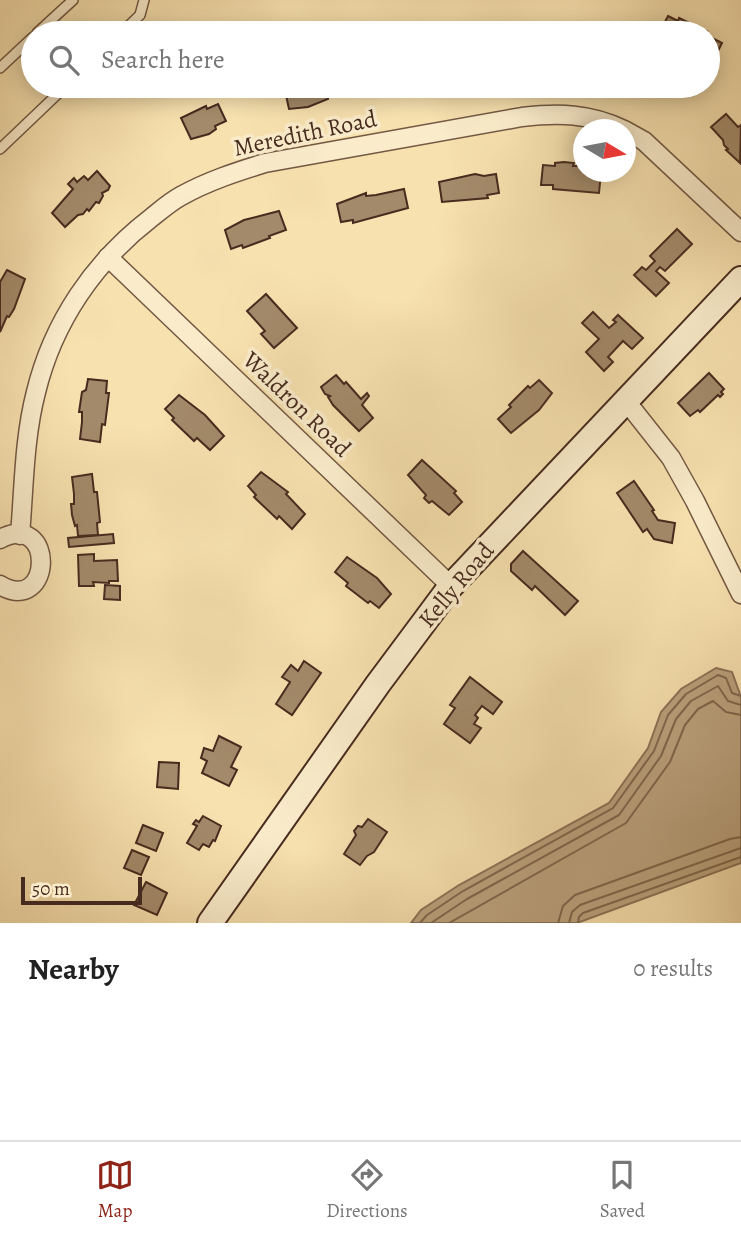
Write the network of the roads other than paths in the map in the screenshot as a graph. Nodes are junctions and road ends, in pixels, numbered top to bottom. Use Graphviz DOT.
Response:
graph roads {
  1 [pos="73,0"];
  2 [pos="144,0"];
  3 [pos="50,21"];
  4 [pos="134,21"];
  5 [pos="21,48"];
  6 [pos="0,68"];
  7 [pos="53,98"];
  8 [pos="596,119"];
  9 [pos="636,137"];
  10 [pos="0,149"];
  11 [pos="741,232"];
  12 [pos="108,257"];
  13 [pos="741,279"];
  14 [pos="626,401"];
  15 [pos="20,535"];
  16 [pos="0,540"];
  17 [pos="0,585"];
  18 [pos="451,586"];
  19 [pos="741,594"];
  20 [pos="210,923"];
  1 -- 3 [label="lane"];
  2 -- 4 [label="lane"];
  5 -- 6 [label="lane"];
  7 -- 10 [label="lane"];
  8 -- 12 [label="street, Meredith Road"];
  9 -- 11 [label="street, Meredith Road"];
  12 -- 15 [label="street, Meredith Road"];
  12 -- 18 [label="street, Waldron Road"];
  13 -- 14 [label="street, Kelly Road"];
  14 -- 18 [label="street, Kelly Road"];
  14 -- 19 [label="street"];
  15 -- 16 [label="street"];
  15 -- 17 [label="street"];
  18 -- 20 [label="street, Kelly Road"];
}
